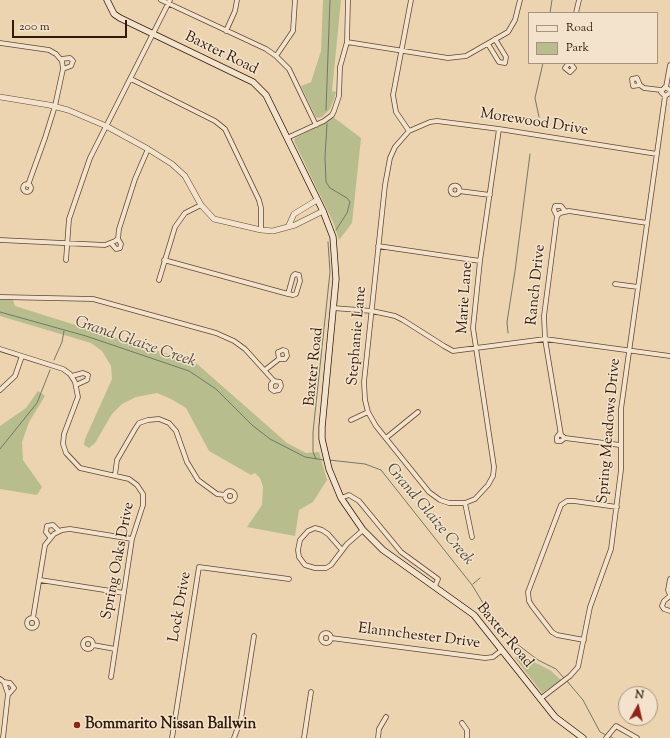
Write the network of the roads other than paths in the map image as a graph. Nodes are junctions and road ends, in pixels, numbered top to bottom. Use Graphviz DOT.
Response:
graph roads {
  1 [pos="107,0"];
  2 [pos="162,0"];
  3 [pos="237,0"];
  4 [pos="295,0"];
  5 [pos="348,0"];
  6 [pos="411,0"];
  7 [pos="520,0"];
  8 [pos="579,0"];
  9 [pos="169,2"];
  10 [pos="576,12"];
  11 [pos="226,31"];
  12 [pos="154,34"];
  13 [pos="495,39"];
  14 [pos="347,42"];
  15 [pos="0,43"];
  16 [pos="488,44"];
  17 [pos="402,50"];
  18 [pos="276,56"];
  19 [pos="61,59"];
  20 [pos="670,65"];
  21 [pos="63,68"];
  22 [pos="131,79"];
  23 [pos="640,85"];
  24 [pos="661,90"];
  25 [pos="669,90"];
  26 [pos="665,96"];
  27 [pos="0,97"];
  28 [pos="54,106"];
  29 [pos="316,125"];
  30 [pos="106,126"];
  31 [pos="499,129"];
  32 [pos="410,131"];
  33 [pos="287,138"];
  34 [pos="148,149"];
  35 [pos="657,154"];
  36 [pos="28,185"];
  37 [pos="459,191"];
  38 [pos="490,194"];
  39 [pos="317,200"];
  40 [pos="201,205"];
  41 [pos="323,211"];
  42 [pos="565,211"];
  43 [pos="558,216"];
  44 [pos="647,223"];
  45 [pos="289,225"];
  46 [pos="261,230"];
  47 [pos="0,240"];
  48 [pos="67,243"];
  49 [pos="378,246"];
  50 [pos="66,260"];
  51 [pos="164,260"];
  52 [pos="480,261"];
  53 [pos="159,280"];
  54 [pos="615,284"];
  55 [pos="638,287"];
  56 [pos="288,294"];
  57 [pos="0,297"];
  58 [pos="333,308"];
  59 [pos="372,312"];
  60 [pos="545,339"];
  61 [pos="0,349"];
  62 [pos="476,349"];
  63 [pos="629,351"];
  64 [pos="22,356"];
  65 [pos="670,356"];
  66 [pos="279,359"];
  67 [pos="265,370"];
  68 [pos="72,376"];
  69 [pos="274,381"];
  70 [pos="76,385"];
  71 [pos="0,390"];
  72 [pos="368,412"];
  73 [pos="418,412"];
  74 [pos="351,420"];
  75 [pos="386,438"];
  76 [pos="620,444"];
  77 [pos="114,475"];
  78 [pos="225,495"];
  79 [pos="341,498"];
  80 [pos="465,503"];
  81 [pos="617,507"];
  82 [pos="363,530"];
  83 [pos="59,531"];
  84 [pos="50,537"];
  85 [pos="472,537"];
  86 [pos="132,539"];
  87 [pos="342,550"];
  88 [pos="289,579"];
  89 [pos="670,579"];
  90 [pos="40,580"];
  91 [pos="435,586"];
  92 [pos="124,593"];
  93 [pos="670,595"];
  94 [pos="670,611"];
  95 [pos="33,618"];
  96 [pos="254,636"];
  97 [pos="331,638"];
  98 [pos="584,640"];
  99 [pos="93,645"];
  100 [pos="115,649"];
  101 [pos="502,650"];
  102 [pos="111,677"];
  103 [pos="2,681"];
  104 [pos="311,692"];
  105 [pos="540,699"];
  106 [pos="386,717"];
  107 [pos="462,723"];
  108 [pos="3,738"];
  109 [pos="172,738"];
  110 [pos="234,738"];
  111 [pos="304,738"];
  112 [pos="378,738"];
  113 [pos="467,738"];
  114 [pos="582,738"];
  115 [pos="606,738"];
  116 [pos="637,738"];
  1 -- 12 [label="main road, Baxter Road"];
  2 -- 9 [label="street"];
  3 -- 11 [label="street"];
  4 -- 18 [label="street"];
  5 -- 14 [label="street"];
  6 -- 17 [label="street"];
  7 -- 13 [label="street"];
  8 -- 10 [label="street"];
  9 -- 11 [label="street"];
  9 -- 12 [label="street"];
  11 -- 18 [label="street"];
  12 -- 22 [label="street"];
  12 -- 33 [label="main road, Baxter Road"];
  13 -- 16 [label="street"];
  13 -- 16 [label="street"];
  14 -- 17 [label="street"];
  14 -- 29 [label="street"];
  15 -- 19 [label="street"];
  16 -- 17 [label="street"];
  17 -- 32 [label="street"];
  18 -- 29 [label="street"];
  19 -- 21 [label="street"];
  19 -- 21 [label="street"];
  20 -- 25 [label="street"];
  21 -- 28 [label="street"];
  22 -- 30 [label="street"];
  22 -- 46 [label="street"];
  23 -- 24 [label="street"];
  24 -- 25 [label="street"];
  24 -- 26 [label="street"];
  25 -- 26 [label="street"];
  26 -- 35 [label="street, Spring Meadows Drive"];
  27 -- 28 [label="street"];
  28 -- 30 [label="street"];
  28 -- 36 [label="street"];
  29 -- 33 [label="street"];
  30 -- 34 [label="street"];
  30 -- 48 [label="street"];
  31 -- 32 [label="street, Morewood Drive"];
  31 -- 35 [label="street, Morewood Drive"];
  31 -- 38 [label="street, Marie Lane"];
  32 -- 49 [label="street, Stephanie Lane"];
  33 -- 39 [label="main road, Baxter Road"];
  34 -- 40 [label="street"];
  34 -- 48 [label="street"];
  35 -- 44 [label="street, Spring Meadows Drive"];
  37 -- 38 [label="street"];
  38 -- 52 [label="street, Marie Lane"];
  39 -- 41 [label="main road, Baxter Road"];
  39 -- 45 [label="street"];
  40 -- 46 [label="street"];
  40 -- 51 [label="street"];
  41 -- 45 [label="street"];
  41 -- 58 [label="main road, Baxter Road"];
  42 -- 43 [label="street"];
  42 -- 43 [label="street"];
  42 -- 44 [label="street"];
  43 -- 60 [label="street, Ranch Drive"];
  44 -- 55 [label="street, Spring Meadows Drive"];
  45 -- 46 [label="street"];
  47 -- 48 [label="street"];
  48 -- 50 [label="street"];
  49 -- 52 [label="street"];
  49 -- 59 [label="street, Stephanie Lane"];
  51 -- 53 [label="street"];
  51 -- 56 [label="street"];
  52 -- 62 [label="street, Marie Lane"];
  54 -- 55 [label="street"];
  55 -- 63 [label="street, Spring Meadows Drive"];
  56 -- 56 [label="street"];
  57 -- 67 [label="street"];
  58 -- 59 [label="street"];
  58 -- 79 [label="main road, Baxter Road"];
  59 -- 62 [label="street"];
  59 -- 72 [label="street, Stephanie Lane"];
  60 -- 62 [label="street"];
  60 -- 63 [label="street"];
  60 -- 76 [label="street, Ranch Drive"];
  61 -- 64 [label="street"];
  62 -- 80 [label="street, Marie Lane"];
  63 -- 65 [label="street"];
  63 -- 76 [label="street, Spring Meadows Drive"];
  64 -- 68 [label="street"];
  64 -- 71 [label="street"];
  66 -- 67 [label="street"];
  67 -- 69 [label="street"];
  68 -- 70 [label="street, Spring Oaks Drive"];
  68 -- 70 [label="street"];
  70 -- 77 [label="street, Spring Oaks Drive"];
  72 -- 74 [label="street"];
  72 -- 75 [label="street, Stephanie Lane"];
  73 -- 75 [label="street"];
  75 -- 80 [label="street, Stephanie Lane"];
  76 -- 81 [label="street, Spring Meadows Drive"];
  77 -- 78 [label="street"];
  77 -- 86 [label="street, Spring Oaks Drive"];
  79 -- 82 [label="main road, Baxter Road"];
  79 -- 91 [label="street"];
  80 -- 85 [label="street"];
  81 -- 98 [label="street, Spring Meadows Drive"];
  81 -- 98 [label="street"];
  82 -- 87 [label="street"];
  82 -- 91 [label="main road, Baxter Road"];
  83 -- 84 [label="street"];
  83 -- 84 [label="street"];
  83 -- 86 [label="street"];
  84 -- 90 [label="street"];
  86 -- 92 [label="street, Spring Oaks Drive"];
  87 -- 87 [label="street"];
  88 -- 109 [label="street, Lock Drive"];
  89 -- 93 [label="street"];
  90 -- 92 [label="street"];
  90 -- 95 [label="street"];
  91 -- 101 [label="main road, Baxter Road"];
  92 -- 100 [label="street, Spring Oaks Drive"];
  93 -- 94 [label="street"];
  96 -- 110 [label="street"];
  97 -- 101 [label="street, Elannchester Drive"];
  98 -- 105 [label="street, Spring Meadows Drive"];
  99 -- 100 [label="street"];
  100 -- 102 [label="street, Spring Oaks Drive"];
  101 -- 105 [label="main road, Baxter Road"];
  103 -- 108 [label="street"];
  104 -- 111 [label="street"];
  105 -- 114 [label="main road, Baxter Road"];
  106 -- 112 [label="street"];
  107 -- 113 [label="street"];
  115 -- 116 [label="street"];
}
